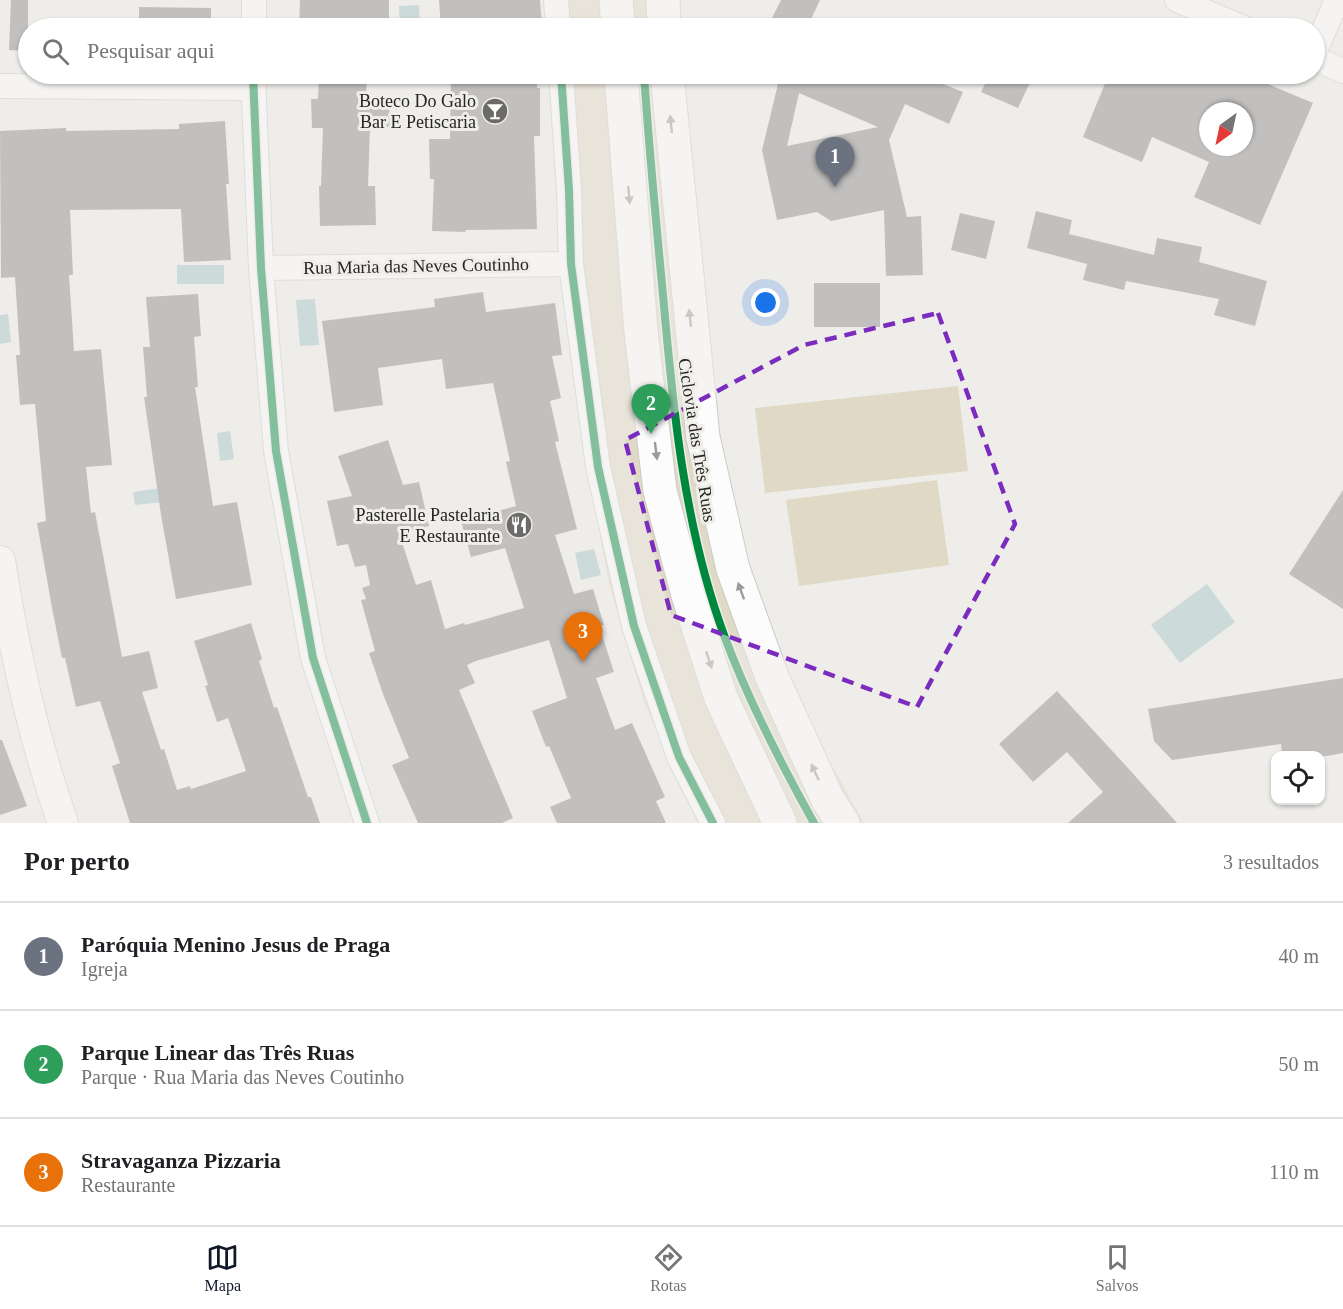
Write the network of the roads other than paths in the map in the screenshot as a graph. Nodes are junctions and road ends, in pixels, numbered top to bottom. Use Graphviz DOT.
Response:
graph roads {
  1 [pos="254,0"];
  2 [pos="556,0"];
  3 [pos="616,0"];
  4 [pos="663,0"];
  5 [pos="1177,0"];
  6 [pos="1337,0"];
  7 [pos="254,18"];
  8 [pos="557,18"];
  9 [pos="617,18"];
  10 [pos="664,18"];
  11 [pos="1220,18"];
  12 [pos="1325,28"];
  13 [pos="1325,63"];
  14 [pos="1343,71"];
  15 [pos="101,84"];
  16 [pos="253,84"];
  17 [pos="562,84"];
  18 [pos="622,84"];
  19 [pos="668,84"];
  20 [pos="0,86"];
  21 [pos="571,264"];
  22 [pos="261,268"];
  23 [pos="0,561"];
  24 [pos="63,823"];
  25 [pos="367,823"];
  26 [pos="713,823"];
  27 [pos="780,823"];
  28 [pos="843,823"];
  1 -- 7 [label="street"];
  2 -- 8 [label="street"];
  3 -- 9 [label="main road"];
  4 -- 10 [label="main road"];
  5 -- 11 [label="street"];
  6 -- 12 [label="street"];
  13 -- 14 [label="street"];
  15 -- 20 [label="street"];
  16 -- 22 [label="street"];
  17 -- 21 [label="street"];
  18 -- 27 [label="main road, one-way"];
  28 -- 19 [label="main road, one-way"];
  21 -- 22 [label="street, Rua Maria das Neves Coutinho"];
  21 -- 26 [label="street"];
  22 -- 25 [label="street"];
  23 -- 24 [label="street"];
}
